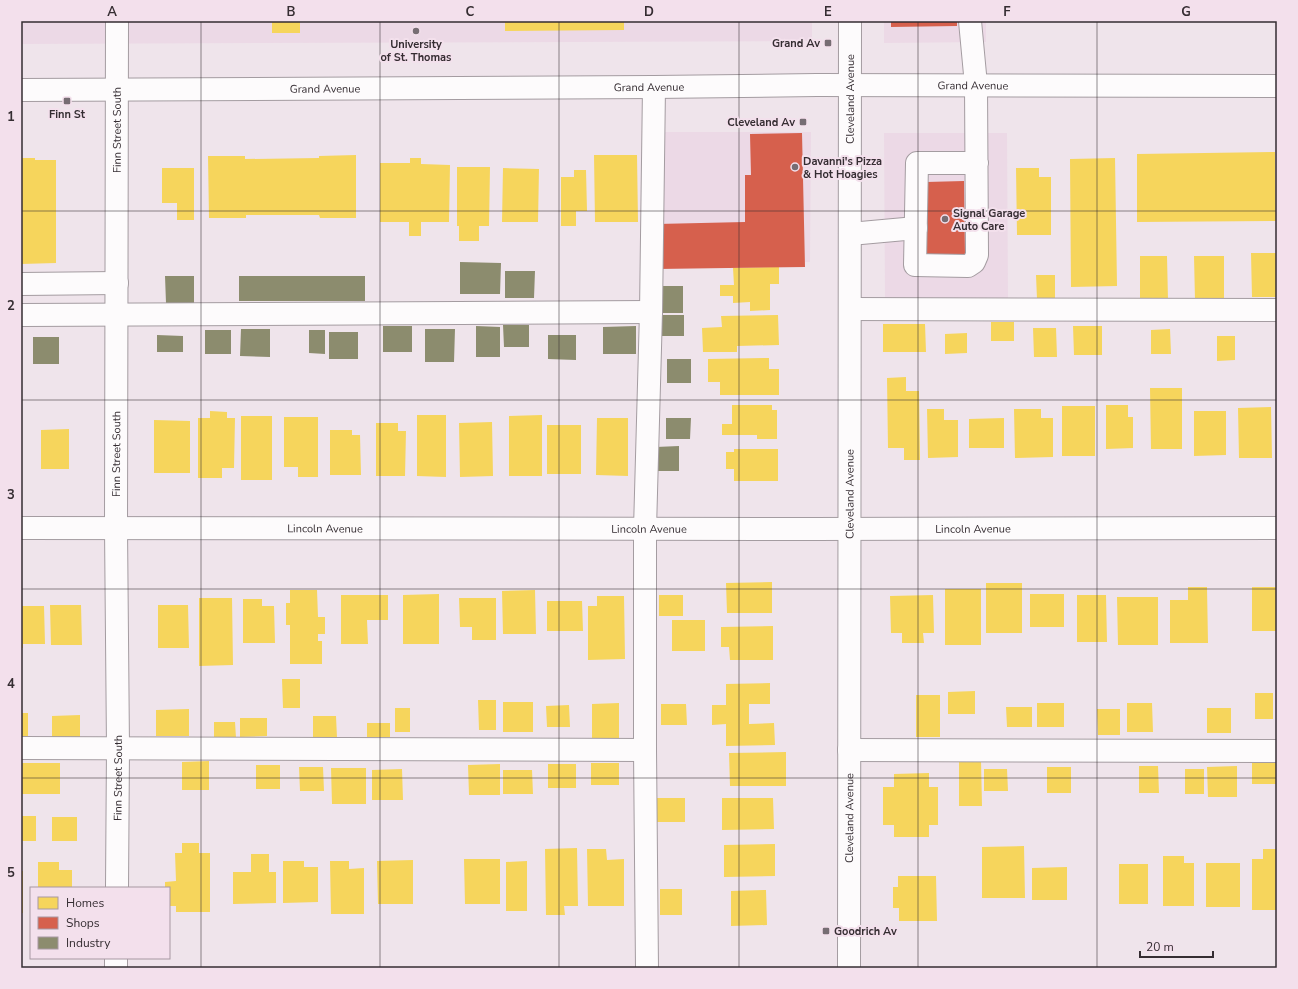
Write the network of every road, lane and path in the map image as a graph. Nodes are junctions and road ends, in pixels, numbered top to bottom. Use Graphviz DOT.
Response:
graph roads {
  1 [pos="117,21"];
  2 [pos="850,21"];
  3 [pos="970,21"];
  4 [pos="850,85"];
  5 [pos="976,85"];
  6 [pos="1277,86"];
  7 [pos="654,87"];
  8 [pos="116,88"];
  9 [pos="21,90"];
  10 [pos="976,162"];
  11 [pos="916,228"];
  12 [pos="850,234"];
  13 [pos="117,283"];
  14 [pos="21,284"];
  15 [pos="850,309"];
  16 [pos="1277,310"];
  17 [pos="651,312"];
  18 [pos="117,314"];
  19 [pos="21,315"];
  20 [pos="21,528"];
  21 [pos="116,528"];
  22 [pos="849,528"];
  23 [pos="1277,528"];
  24 [pos="645,529"];
  25 [pos="21,748"];
  26 [pos="118,748"];
  27 [pos="644,750"];
  28 [pos="849,750"];
  29 [pos="1277,751"];
  30 [pos="117,887"];
  31 [pos="647,968"];
  32 [pos="849,968"];
  1 -- 8 [label="street, Finn Street South"];
  2 -- 4 [label="street, Cleveland Avenue"];
  3 -- 5 [label="street"];
  4 -- 5 [label="street, Grand Avenue"];
  4 -- 7 [label="street, Grand Avenue"];
  4 -- 12 [label="street, Cleveland Avenue"];
  5 -- 6 [label="street, Grand Avenue"];
  5 -- 10 [label="street"];
  7 -- 8 [label="street, Grand Avenue"];
  7 -- 17 [label="street"];
  8 -- 9 [label="street, Grand Avenue"];
  8 -- 13 [label="street, Finn Street South"];
  10 -- 11 [label="street"];
  10 -- 11 [label="street"];
  11 -- 12 [label="street"];
  12 -- 15 [label="street, Cleveland Avenue"];
  13 -- 14 [label="street"];
  13 -- 18 [label="street, Finn Street South"];
  15 -- 16 [label="street"];
  15 -- 22 [label="street, Cleveland Avenue"];
  17 -- 18 [label="street"];
  17 -- 24 [label="street"];
  18 -- 19 [label="street"];
  18 -- 21 [label="street, Finn Street South"];
  20 -- 21 [label="street, Lincoln Avenue"];
  21 -- 24 [label="street, Lincoln Avenue"];
  21 -- 26 [label="street, Finn Street South"];
  22 -- 23 [label="street, Lincoln Avenue"];
  22 -- 24 [label="street, Lincoln Avenue"];
  22 -- 28 [label="street, Cleveland Avenue"];
  24 -- 27 [label="street"];
  25 -- 26 [label="street"];
  26 -- 27 [label="street"];
  26 -- 30 [label="street, Finn Street South"];
  27 -- 31 [label="street"];
  28 -- 29 [label="street"];
  28 -- 32 [label="street, Cleveland Avenue"];
}
